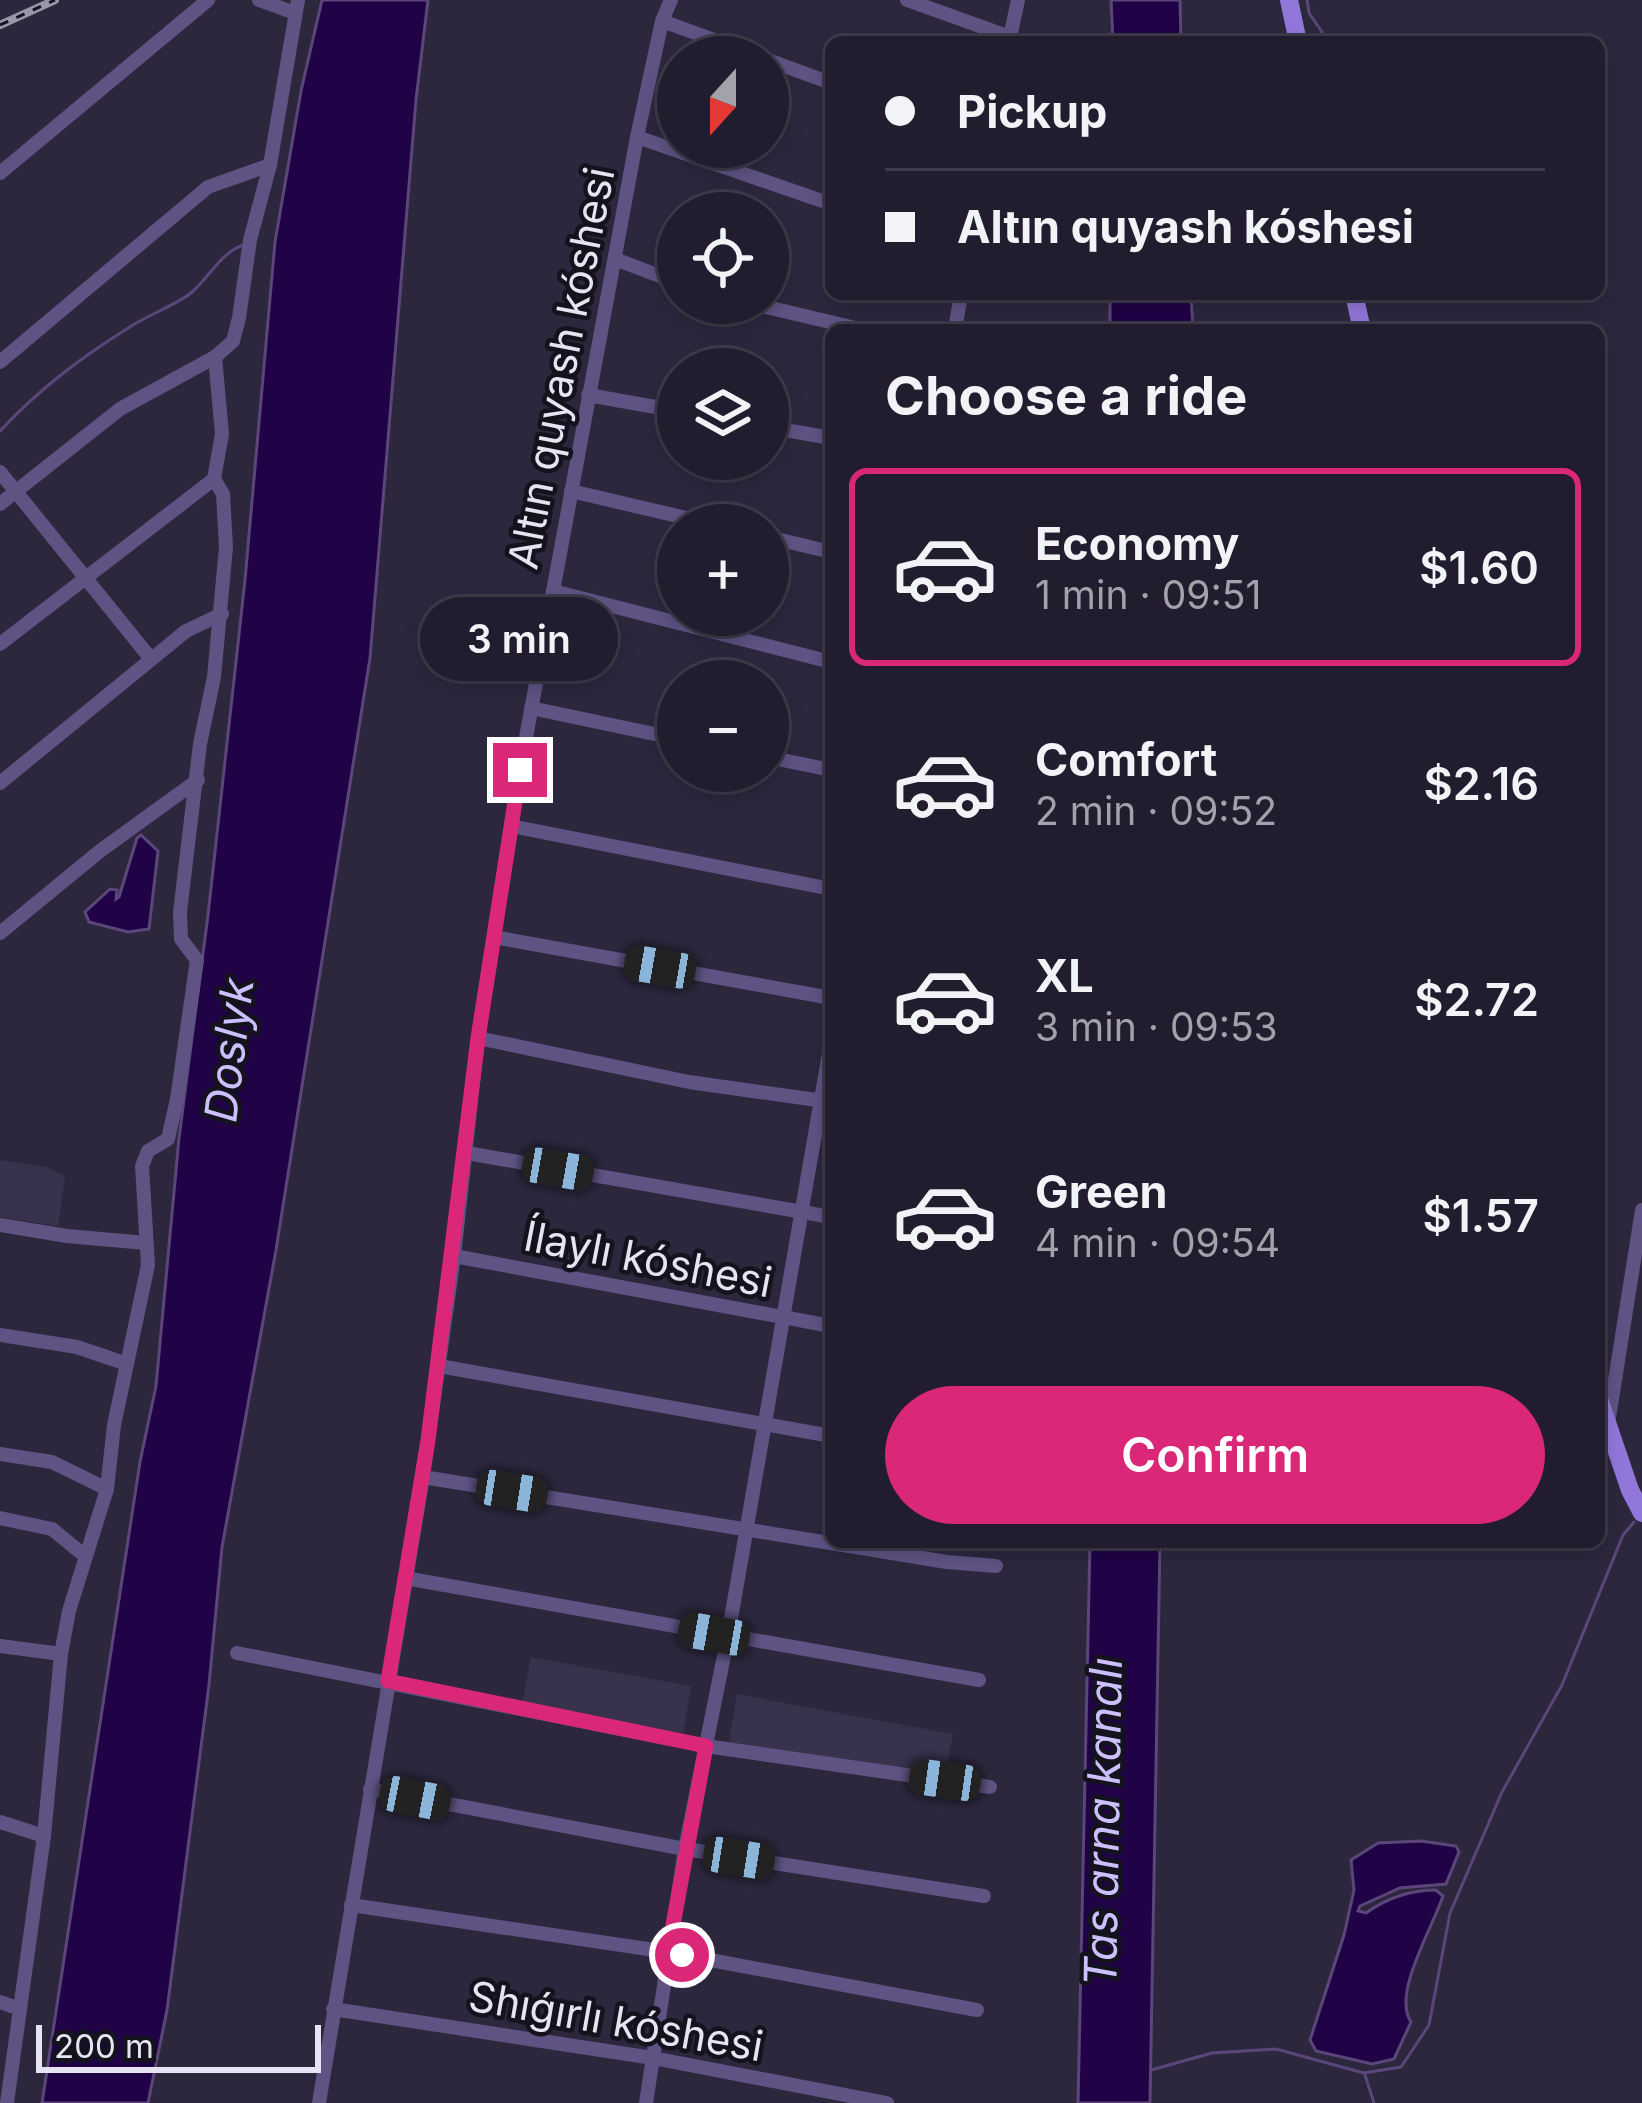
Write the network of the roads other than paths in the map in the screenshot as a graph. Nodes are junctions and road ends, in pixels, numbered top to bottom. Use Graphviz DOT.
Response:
graph roads {
  1 [pos="208,0"];
  2 [pos="259,0"];
  3 [pos="671,0"];
  4 [pos="907,0"];
  5 [pos="1018,0"];
  6 [pos="1289,0"];
  7 [pos="296,7"];
  8 [pos="662,21"];
  9 [pos="703,36"];
  10 [pos="999,36"];
  11 [pos="1010,36"];
  12 [pos="1297,36"];
  13 [pos="789,67"];
  14 [pos="825,81"];
  15 [pos="638,137"];
  16 [pos="270,165"];
  17 [pos="0,172"];
  18 [pos="825,202"];
  19 [pos="615,260"];
  20 [pos="657,275"];
  21 [pos="789,313"];
  22 [pos="838,324"];
  23 [pos="215,357"];
  24 [pos="0,362"];
  25 [pos="588,395"];
  26 [pos="657,407"];
  27 [pos="789,431"];
  28 [pos="825,437"];
  29 [pos="0,472"];
  30 [pos="214,479"];
  31 [pos="17,490"];
  32 [pos="571,491"];
  33 [pos="0,504"];
  34 [pos="657,511"];
  35 [pos="789,542"];
  36 [pos="825,551"];
  37 [pos="86,574"];
  38 [pos="553,591"];
  39 [pos="221,614"];
  40 [pos="0,644"];
  41 [pos="151,659"];
  42 [pos="825,660"];
  43 [pos="531,708"];
  44 [pos="657,735"];
  45 [pos="789,761"];
  46 [pos="825,769"];
  47 [pos="197,780"];
  48 [pos="0,784"];
  49 [pos="511,826"];
  50 [pos="825,888"];
  51 [pos="0,933"];
  52 [pos="494,937"];
  53 [pos="825,997"];
  54 [pos="478,1038"];
  55 [pos="825,1101"];
  56 [pos="825,1105"];
  57 [pos="466,1153"];
  58 [pos="1642,1210"];
  59 [pos="800,1212"];
  60 [pos="825,1216"];
  61 [pos="0,1225"];
  62 [pos="146,1243"];
  63 [pos="454,1256"];
  64 [pos="781,1318"];
  65 [pos="825,1325"];
  66 [pos="0,1335"];
  67 [pos="127,1364"];
  68 [pos="439,1366"];
  69 [pos="1605,1422"];
  70 [pos="766,1425"];
  71 [pos="1607,1429"];
  72 [pos="825,1435"];
  73 [pos="0,1454"];
  74 [pos="423,1477"];
  75 [pos="107,1490"];
  76 [pos="1642,1513"];
  77 [pos="0,1518"];
  78 [pos="747,1529"];
  79 [pos="825,1542"];
  80 [pos="862,1548"];
  81 [pos="85,1556"];
  82 [pos="996,1566"];
  83 [pos="405,1578"];
  84 [pos="728,1636"];
  85 [pos="0,1646"];
  86 [pos="237,1653"];
  87 [pos="61,1654"];
  88 [pos="980,1680"];
  89 [pos="388,1681"];
  90 [pos="706,1746"];
  91 [pos="990,1787"];
  92 [pos="370,1789"];
  93 [pos="0,1822"];
  94 [pos="44,1836"];
  95 [pos="685,1849"];
  96 [pos="984,1896"];
  97 [pos="351,1905"];
  98 [pos="668,1952"];
  99 [pos="0,2002"];
  100 [pos="20,2009"];
  101 [pos="333,2009"];
  102 [pos="977,2010"];
  103 [pos="653,2058"];
  104 [pos="7,2103"];
  105 [pos="319,2103"];
  106 [pos="646,2103"];
  107 [pos="887,2103"];
  1 -- 17 [label="street"];
  2 -- 7 [label="street"];
  3 -- 8 [label="street, Altın quyash kóshesi"];
  4 -- 10 [label="street"];
  5 -- 11 [label="street"];
  6 -- 12 [label="main road"];
  7 -- 16 [label="street"];
  8 -- 9 [label="street"];
  8 -- 15 [label="street, Altın quyash kóshesi"];
  13 -- 14 [label="street"];
  15 -- 18 [label="street"];
  15 -- 19 [label="street, Altın quyash kóshesi"];
  16 -- 23 [label="street"];
  16 -- 24 [label="street"];
  19 -- 20 [label="street"];
  19 -- 25 [label="street, Altın quyash kóshesi"];
  21 -- 22 [label="street"];
  23 -- 30 [label="street"];
  23 -- 31 [label="street"];
  25 -- 26 [label="street"];
  25 -- 32 [label="street, Altın quyash kóshesi"];
  27 -- 28 [label="street"];
  29 -- 31 [label="street"];
  30 -- 37 [label="street"];
  30 -- 39 [label="street"];
  31 -- 33 [label="street"];
  31 -- 37 [label="street"];
  32 -- 34 [label="street"];
  32 -- 38 [label="street, Altın quyash kóshesi"];
  35 -- 36 [label="street"];
  37 -- 40 [label="street"];
  37 -- 41 [label="street"];
  38 -- 42 [label="street"];
  38 -- 43 [label="street, Altın quyash kóshesi"];
  39 -- 41 [label="street"];
  39 -- 47 [label="street"];
  41 -- 48 [label="street"];
  43 -- 44 [label="street"];
  43 -- 49 [label="street, Altın quyash kóshesi"];
  45 -- 46 [label="street"];
  47 -- 51 [label="street"];
  47 -- 62 [label="street"];
  49 -- 50 [label="street"];
  49 -- 52 [label="street, Altın quyash kóshesi"];
  52 -- 53 [label="street"];
  52 -- 54 [label="street, Altın quyash kóshesi"];
  54 -- 55 [label="street"];
  54 -- 57 [label="street, Altın quyash kóshesi"];
  56 -- 59 [label="street"];
  57 -- 59 [label="street"];
  57 -- 63 [label="street, Altın quyash kóshesi"];
  58 -- 71 [label="street"];
  59 -- 60 [label="street"];
  59 -- 64 [label="street"];
  61 -- 62 [label="street"];
  62 -- 67 [label="street"];
  63 -- 64 [label="street, Ílaylı kóshesi"];
  63 -- 68 [label="street, Altın quyash kóshesi"];
  64 -- 65 [label="street, Ílaylı kóshesi"];
  64 -- 70 [label="street"];
  66 -- 67 [label="street"];
  67 -- 75 [label="street"];
  68 -- 70 [label="street"];
  68 -- 74 [label="street, Altın quyash kóshesi"];
  69 -- 71 [label="main road"];
  70 -- 72 [label="street"];
  70 -- 78 [label="street"];
  71 -- 76 [label="main road"];
  73 -- 75 [label="street"];
  74 -- 78 [label="street"];
  74 -- 83 [label="street, Altın quyash kóshesi"];
  75 -- 81 [label="street"];
  77 -- 81 [label="street"];
  78 -- 79 [label="street"];
  78 -- 84 [label="street"];
  80 -- 82 [label="street"];
  81 -- 87 [label="street"];
  83 -- 84 [label="street"];
  83 -- 89 [label="street, Altın quyash kóshesi"];
  84 -- 88 [label="street"];
  84 -- 90 [label="street"];
  85 -- 87 [label="street"];
  86 -- 89 [label="street"];
  87 -- 94 [label="street"];
  89 -- 90 [label="street"];
  89 -- 92 [label="street, Altın quyash kóshesi"];
  90 -- 91 [label="street"];
  90 -- 95 [label="street"];
  92 -- 95 [label="street"];
  92 -- 97 [label="street, Altın quyash kóshesi"];
  93 -- 94 [label="street"];
  94 -- 100 [label="street"];
  95 -- 96 [label="street"];
  95 -- 98 [label="street"];
  97 -- 98 [label="street"];
  97 -- 101 [label="street, Altın quyash kóshesi"];
  98 -- 102 [label="street"];
  98 -- 103 [label="street"];
  99 -- 100 [label="street"];
  100 -- 104 [label="street"];
  101 -- 103 [label="street, Shıǵırlı kóshesi"];
  101 -- 105 [label="street, Altın quyash kóshesi"];
  103 -- 106 [label="street"];
  103 -- 107 [label="street, Shıǵırlı kóshesi"];
}
